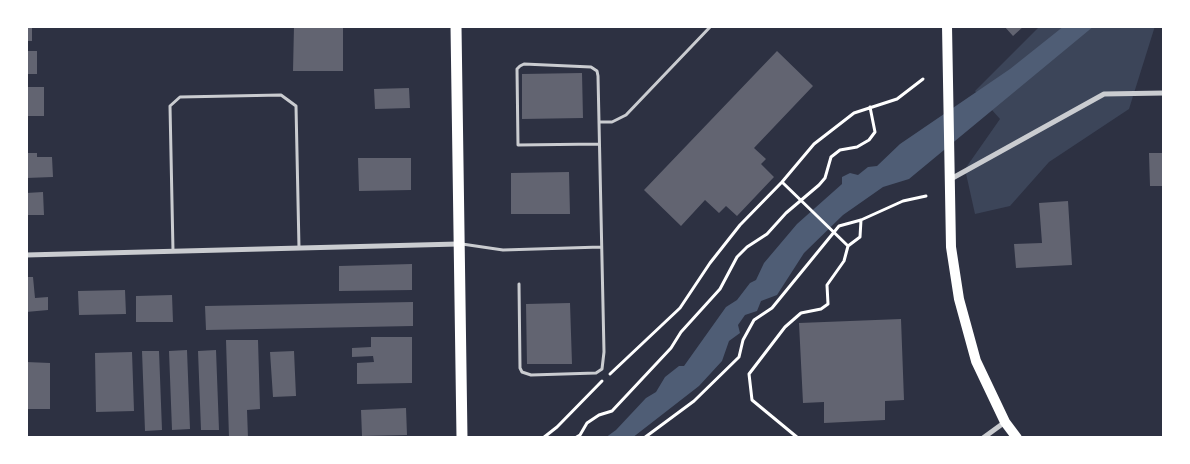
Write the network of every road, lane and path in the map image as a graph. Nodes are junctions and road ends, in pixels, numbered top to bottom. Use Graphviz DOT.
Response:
graph roads {
  1 [pos="456,26"];
  2 [pos="711,26"];
  3 [pos="947,26"];
  4 [pos="923,79"];
  5 [pos="1164,93"];
  6 [pos="870,107"];
  7 [pos="600,122"];
  8 [pos="599,144"];
  9 [pos="949,181"];
  10 [pos="782,182"];
  11 [pos="926,196"];
  12 [pos="861,220"];
  13 [pos="459,244"];
  14 [pos="848,246"];
  15 [pos="602,247"];
  16 [pos="298,248"];
  17 [pos="173,251"];
  18 [pos="26,255"];
  19 [pos="519,284"];
  20 [pos="1005,422"];
  21 [pos="462,438"];
  22 [pos="543,438"];
  23 [pos="575,438"];
  24 [pos="644,438"];
  25 [pos="798,438"];
  26 [pos="982,438"];
  27 [pos="1017,438"];
  1 -- 13 [label="highway"];
  2 -- 7 [label="lane"];
  3 -- 9 [label="main road"];
  4 -- 6 [label="path"];
  5 -- 9 [label="street"];
  6 -- 10 [label="path"];
  6 -- 23 [label="path"];
  7 -- 8 [label="lane"];
  7 -- 8 [label="lane"];
  8 -- 15 [label="lane"];
  9 -- 20 [label="main road"];
  10 -- 14 [label="path"];
  10 -- 22 [label="path"];
  11 -- 12 [label="path"];
  12 -- 14 [label="path"];
  12 -- 24 [label="path"];
  13 -- 15 [label="lane"];
  13 -- 16 [label="street"];
  13 -- 21 [label="highway"];
  14 -- 25 [label="path"];
  15 -- 19 [label="lane"];
  16 -- 17 [label="street"];
  16 -- 17 [label="lane"];
  17 -- 18 [label="street"];
  20 -- 26 [label="street"];
  20 -- 27 [label="main road"];
}
